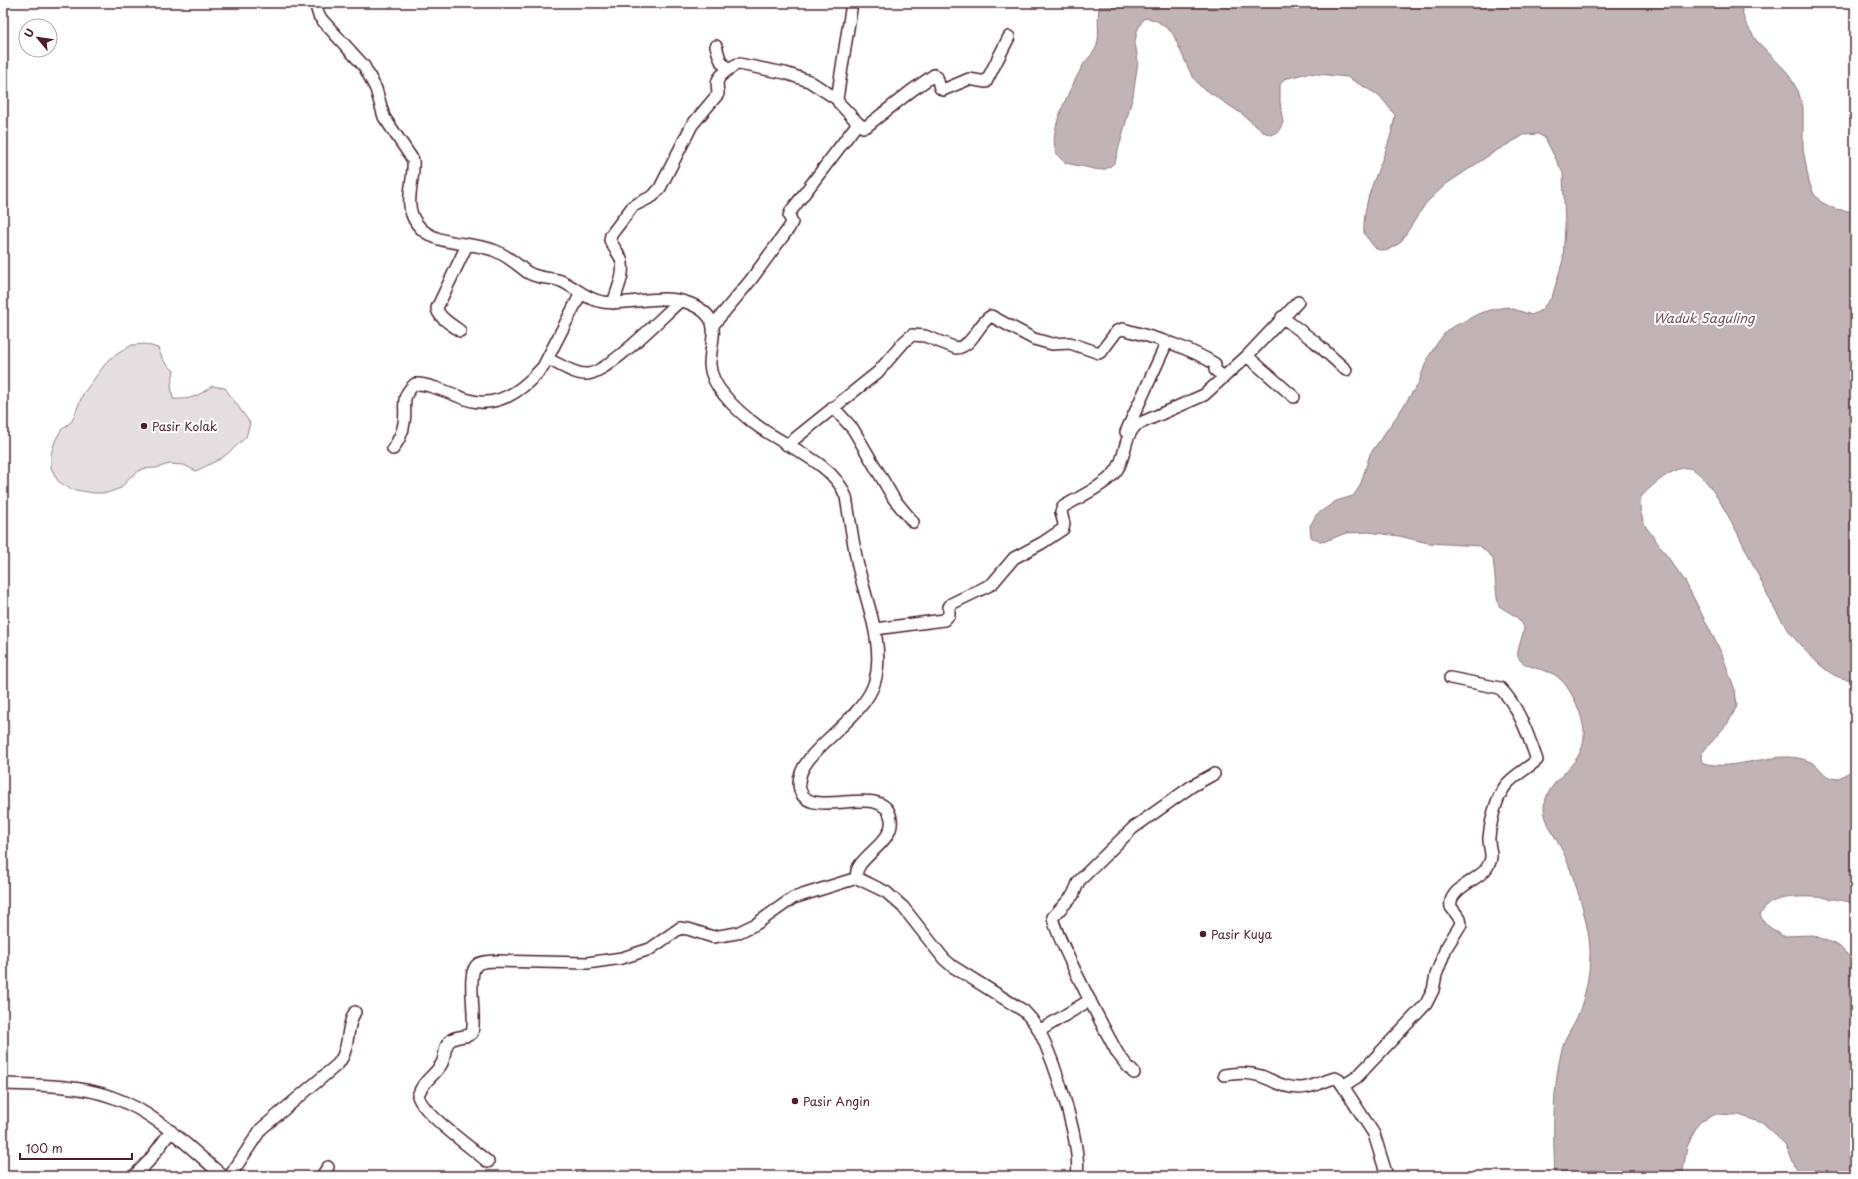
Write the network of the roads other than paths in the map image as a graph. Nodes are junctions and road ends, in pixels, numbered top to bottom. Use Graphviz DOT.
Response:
graph roads {
  1 [pos="315,3"];
  2 [pos="852,3"];
  3 [pos="1009,36"];
  4 [pos="716,46"];
  5 [pos="730,68"];
  6 [pos="838,99"];
  7 [pos="858,123"];
  8 [pos="467,245"];
  9 [pos="581,293"];
  10 [pos="680,301"];
  11 [pos="1298,302"];
  12 [pos="613,303"];
  13 [pos="1282,317"];
  14 [pos="714,324"];
  15 [pos="460,331"];
  16 [pos="1167,342"];
  17 [pos="1247,356"];
  18 [pos="548,359"];
  19 [pos="1346,370"];
  20 [pos="1224,377"];
  21 [pos="1294,398"];
  22 [pos="833,407"];
  23 [pos="1127,438"];
  24 [pos="787,445"];
  25 [pos="393,449"];
  26 [pos="913,522"];
  27 [pos="875,629"];
  28 [pos="1450,678"];
  29 [pos="1214,774"];
  30 [pos="857,878"];
  31 [pos="1090,1000"];
  32 [pos="355,1012"];
  33 [pos="1039,1031"];
  34 [pos="1134,1073"];
  35 [pos="1224,1075"];
  36 [pos="3,1084"];
  37 [pos="1343,1086"];
  38 [pos="171,1131"];
  39 [pos="488,1162"];
  40 [pos="134,1176"];
  41 [pos="223,1176"];
  42 [pos="230,1176"];
  43 [pos="1077,1176"];
  44 [pos="1387,1176"];
  1 -- 8 [label="street"];
  2 -- 6 [label="street"];
  3 -- 7 [label="street"];
  4 -- 5 [label="street"];
  5 -- 6 [label="street"];
  5 -- 12 [label="street"];
  6 -- 7 [label="street"];
  7 -- 14 [label="street"];
  8 -- 9 [label="street"];
  8 -- 15 [label="street"];
  9 -- 12 [label="street"];
  9 -- 18 [label="street"];
  10 -- 12 [label="street"];
  10 -- 14 [label="street"];
  10 -- 18 [label="street"];
  11 -- 13 [label="street"];
  13 -- 17 [label="street"];
  13 -- 19 [label="street"];
  14 -- 24 [label="street"];
  16 -- 20 [label="street"];
  16 -- 22 [label="street"];
  16 -- 23 [label="street"];
  17 -- 20 [label="street"];
  17 -- 21 [label="street"];
  18 -- 25 [label="street"];
  20 -- 23 [label="street"];
  22 -- 24 [label="street"];
  22 -- 26 [label="street"];
  23 -- 27 [label="street"];
  24 -- 27 [label="street"];
  27 -- 30 [label="street"];
  28 -- 37 [label="street"];
  29 -- 31 [label="street"];
  30 -- 33 [label="street"];
  30 -- 39 [label="street"];
  31 -- 33 [label="street"];
  31 -- 34 [label="street"];
  32 -- 42 [label="street"];
  33 -- 43 [label="street"];
  35 -- 37 [label="street"];
  36 -- 38 [label="street"];
  37 -- 44 [label="street"];
  38 -- 40 [label="street"];
  38 -- 41 [label="street"];
}
